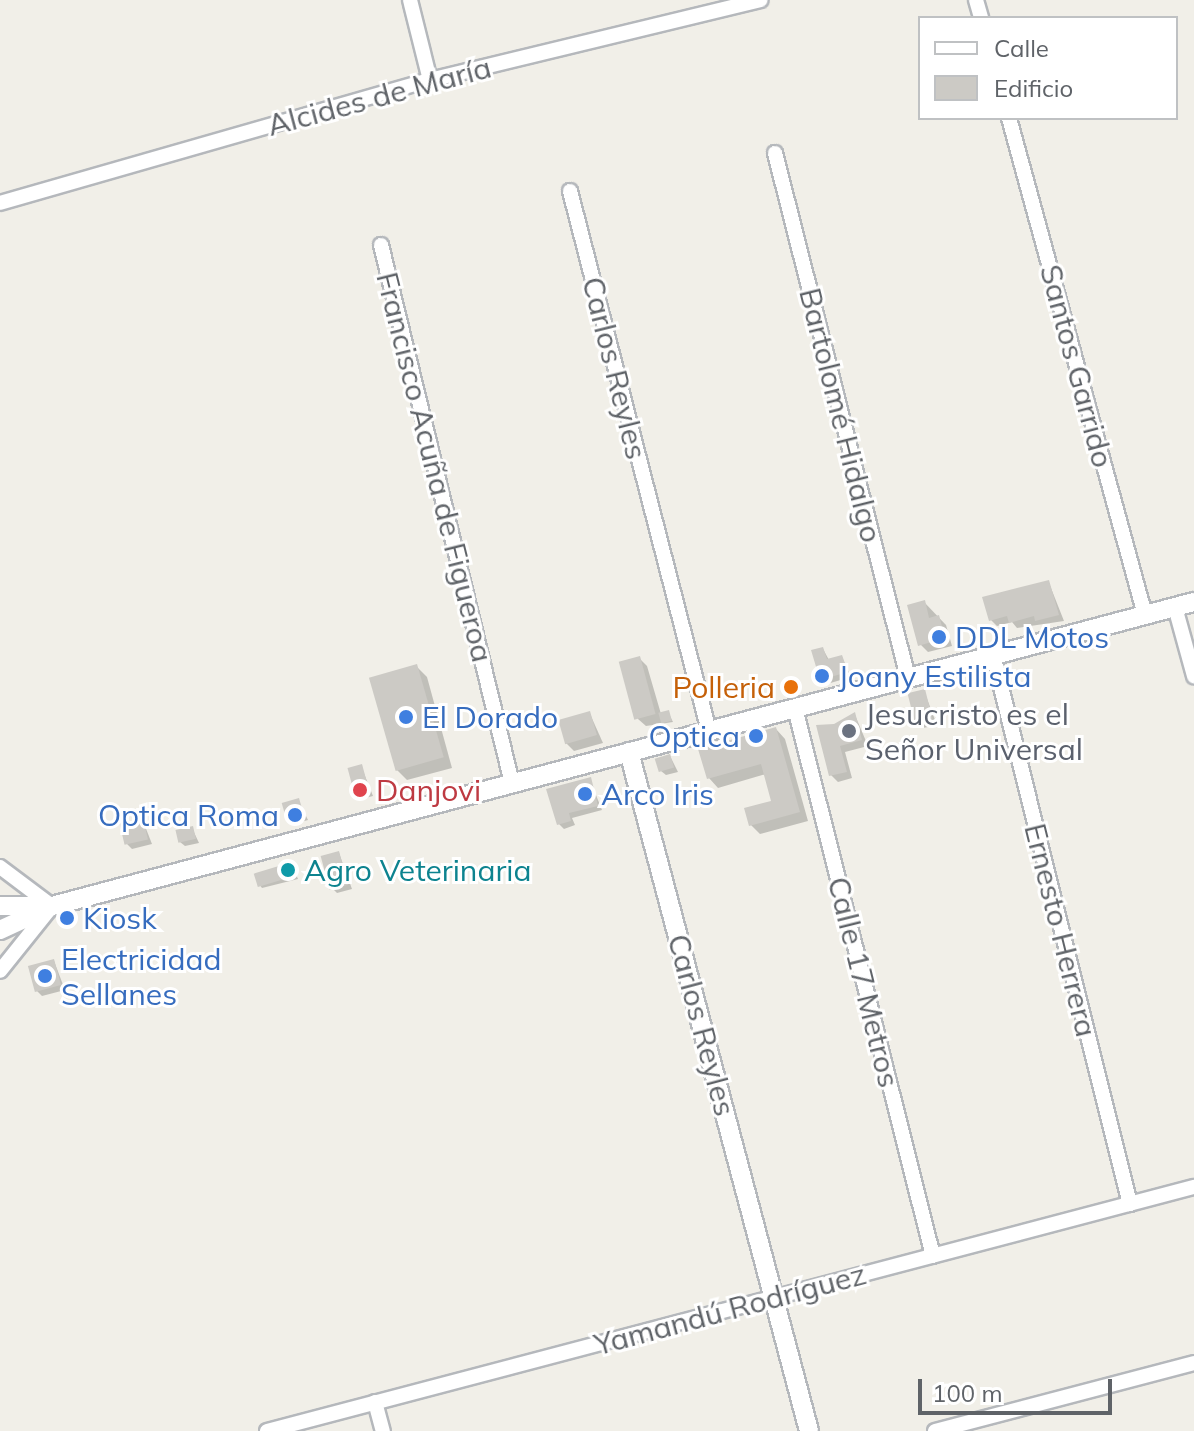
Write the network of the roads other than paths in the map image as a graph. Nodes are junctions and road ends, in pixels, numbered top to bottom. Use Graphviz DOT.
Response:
graph roads {
  1 [pos="410,0"];
  2 [pos="760,0"];
  3 [pos="430,80"];
  4 [pos="1010,120"];
  5 [pos="775,153"];
  6 [pos="570,191"];
  7 [pos="0,203"];
  8 [pos="381,245"];
  9 [pos="1194,602"];
  10 [pos="1175,607"];
  11 [pos="1145,615"];
  12 [pos="993,655"];
  13 [pos="1194,676"];
  14 [pos="908,678"];
  15 [pos="795,708"];
  16 [pos="709,731"];
  17 [pos="629,752"];
  18 [pos="512,783"];
  19 [pos="0,867"];
  20 [pos="0,906"];
  21 [pos="52,906"];
  22 [pos="0,930"];
  23 [pos="0,971"];
  24 [pos="1194,1187"];
  25 [pos="1130,1204"];
  26 [pos="933,1256"];
  27 [pos="775,1297"];
  28 [pos="1194,1363"];
  29 [pos="375,1402"];
  30 [pos="267,1431"];
  31 [pos="383,1431"];
  32 [pos="809,1431"];
  33 [pos="935,1431"];
  1 -- 3 [label="street"];
  2 -- 3 [label="street, Alcides de María"];
  3 -- 7 [label="street, Alcides de María"];
  4 -- 11 [label="street, Santos Garrido"];
  5 -- 14 [label="street, Bartolomé Hidalgo"];
  6 -- 16 [label="street, Carlos Reyles"];
  8 -- 18 [label="street, Francisco Acuña de Figueroa"];
  9 -- 10 [label="street"];
  10 -- 11 [label="street"];
  10 -- 13 [label="street"];
  11 -- 12 [label="street"];
  12 -- 14 [label="street"];
  12 -- 25 [label="street, Ernesto Herrera"];
  14 -- 15 [label="street"];
  15 -- 16 [label="street"];
  15 -- 26 [label="street, Calle 17 Metros"];
  16 -- 17 [label="street"];
  17 -- 18 [label="street"];
  17 -- 27 [label="street, Carlos Reyles"];
  18 -- 21 [label="street"];
  19 -- 21 [label="street"];
  20 -- 21 [label="street"];
  21 -- 22 [label="street"];
  21 -- 23 [label="street"];
  24 -- 25 [label="street, Yamandú Rodríguez"];
  25 -- 26 [label="street, Yamandú Rodríguez"];
  26 -- 27 [label="street, Yamandú Rodríguez"];
  27 -- 29 [label="street, Yamandú Rodríguez"];
  27 -- 32 [label="street, Carlos Reyles"];
  28 -- 33 [label="street"];
  29 -- 30 [label="street, Yamandú Rodríguez"];
  29 -- 31 [label="street"];
}
